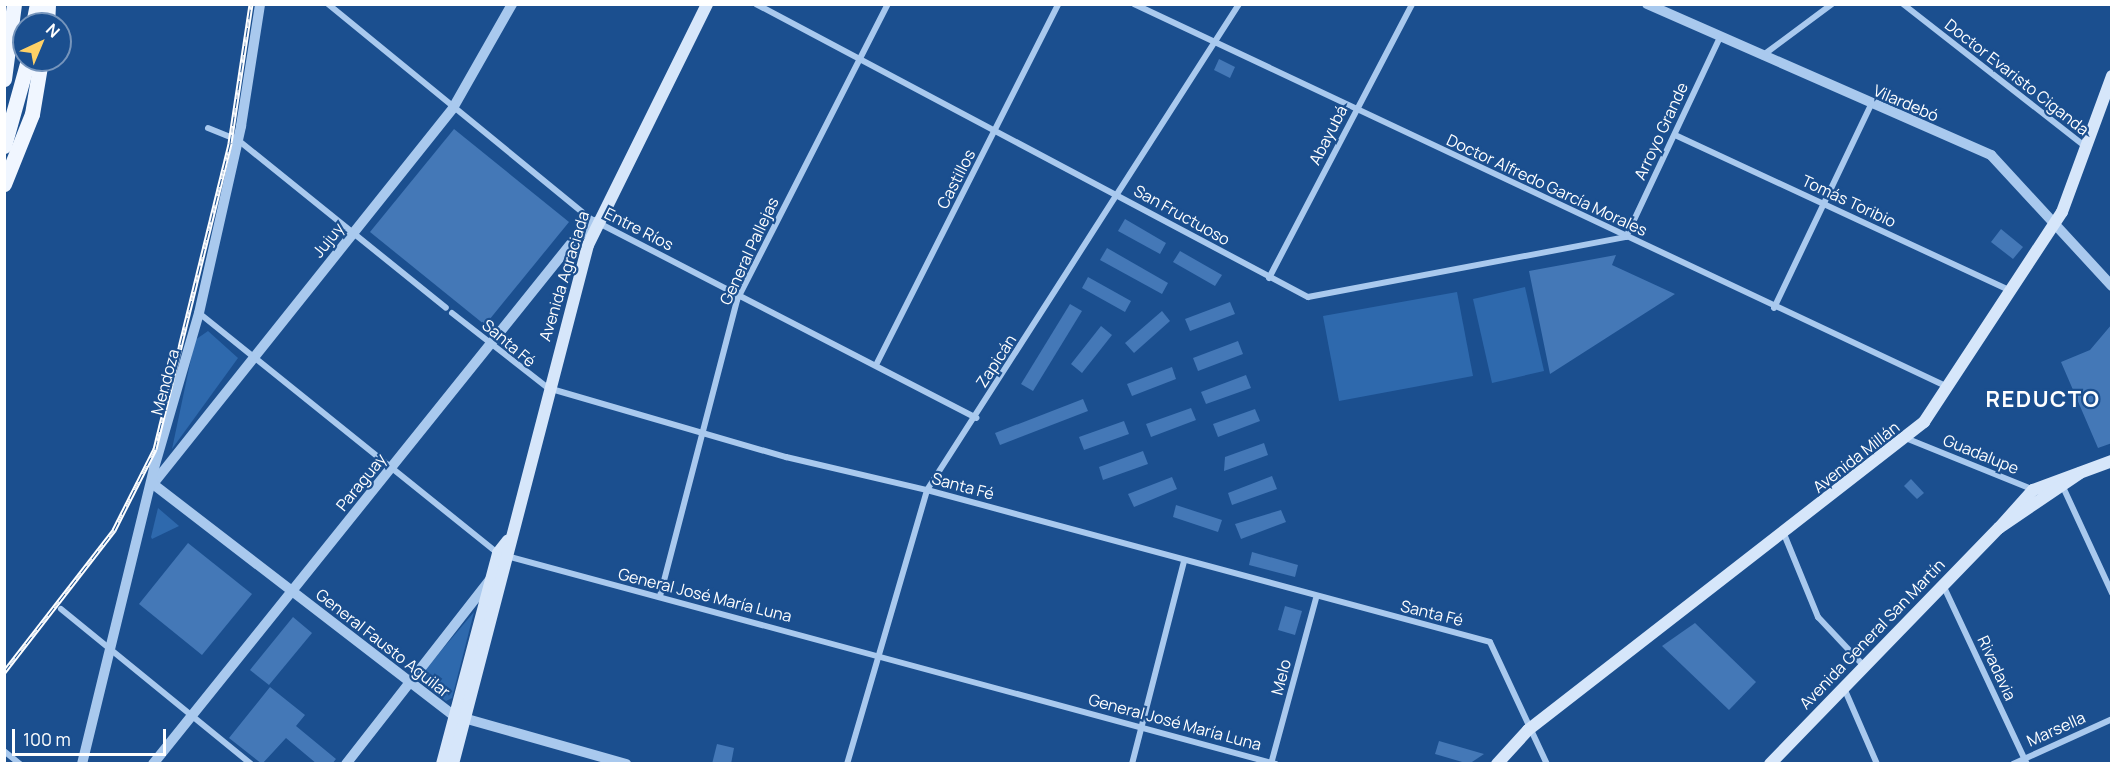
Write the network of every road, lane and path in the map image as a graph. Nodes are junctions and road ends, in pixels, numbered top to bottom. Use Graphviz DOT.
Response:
graph roads {
  1 [pos="7,4"];
  2 [pos="14,4"];
  3 [pos="260,4"];
  4 [pos="328,4"];
  5 [pos="512,4"];
  6 [pos="707,4"];
  7 [pos="756,4"];
  8 [pos="888,4"];
  9 [pos="1058,4"];
  10 [pos="1134,4"];
  11 [pos="1239,4"];
  12 [pos="1412,4"];
  13 [pos="1647,4"];
  14 [pos="1832,4"];
  15 [pos="1903,4"];
  16 [pos="4,13"];
  17 [pos="1720,37"];
  18 [pos="1214,43"];
  19 [pos="1762,57"];
  20 [pos="860,59"];
  21 [pos="25,72"];
  22 [pos="40,72"];
  23 [pos="2112,76"];
  24 [pos="4,79"];
  25 [pos="1871,105"];
  26 [pos="453,108"];
  27 [pos="1357,110"];
  28 [pos="208,128"];
  29 [pos="996,131"];
  30 [pos="1675,135"];
  31 [pos="238,140"];
  32 [pos="4,146"];
  33 [pos="2086,147"];
  34 [pos="4,184"];
  35 [pos="1117,195"];
  36 [pos="1824,204"];
  37 [pos="596,222"];
  38 [pos="2055,224"];
  39 [pos="353,233"];
  40 [pos="1626,237"];
  41 [pos="1269,278"];
  42 [pos="2112,286"];
  43 [pos="2012,292"];
  44 [pos="740,295"];
  45 [pos="1774,308"];
  46 [pos="199,313"];
  47 [pos="491,345"];
  48 [pos="254,357"];
  49 [pos="876,365"];
  50 [pos="1949,387"];
  51 [pos="548,388"];
  52 [pos="976,418"];
  53 [pos="704,431"];
  54 [pos="1908,439"];
  55 [pos="2112,460"];
  56 [pos="391,469"];
  57 [pos="2080,473"];
  58 [pos="153,484"];
  59 [pos="2063,487"];
  60 [pos="927,490"];
  61 [pos="2035,495"];
  62 [pos="1784,534"];
  63 [pos="503,555"];
  64 [pos="1184,561"];
  65 [pos="490,580"];
  66 [pos="1942,584"];
  67 [pos="292,591"];
  68 [pos="2112,593"];
  69 [pos="660,596"];
  70 [pos="1316,598"];
  71 [pos="61,609"];
  72 [pos="112,651"];
  73 [pos="877,654"];
  74 [pos="1864,666"];
  75 [pos="408,685"];
  76 [pos="1844,688"];
  77 [pos="192,715"];
  78 [pos="459,717"];
  79 [pos="2112,719"];
  80 [pos="1532,726"];
  81 [pos="1142,727"];
  82 [pos="4,751"];
  83 [pos="2026,761"];
  84 [pos="1273,763"];
  85 [pos="20,764"];
  86 [pos="82,764"];
  87 [pos="153,764"];
  88 [pos="251,764"];
  89 [pos="346,764"];
  90 [pos="442,764"];
  91 [pos="453,764"];
  92 [pos="626,764"];
  93 [pos="847,764"];
  94 [pos="1132,764"];
  95 [pos="1497,764"];
  96 [pos="1546,764"];
  97 [pos="1770,764"];
  98 [pos="1877,764"];
  99 [pos="2013,764"];
  1 -- 16 [label="main road"];
  2 -- 24 [label="main road"];
  3 -- 31 [label="street, Mendoza"];
  4 -- 26 [label="street, Entre Ríos"];
  5 -- 26 [label="street, Jujuy"];
  6 -- 37 [label="main road, Avenida Agraciada"];
  7 -- 20 [label="street, San Fructuoso"];
  8 -- 20 [label="street, General Pallejas"];
  9 -- 29 [label="street, Castillos"];
  10 -- 18 [label="street, Doctor Alfredo García Morales"];
  11 -- 18 [label="street, Zapicán"];
  12 -- 27 [label="street, Abayubá"];
  13 -- 17 [label="street, Vilardebó"];
  14 -- 19 [label="street"];
  15 -- 33 [label="street, Doctor Evaristo Ciganda"];
  17 -- 19 [label="street, Vilardebó"];
  17 -- 30 [label="street, Arroyo Grande"];
  18 -- 27 [label="street, Doctor Alfredo García Morales"];
  18 -- 35 [label="street, Zapicán"];
  19 -- 25 [label="street, Vilardebó"];
  20 -- 29 [label="street, San Fructuoso"];
  20 -- 44 [label="street, General Pallejas"];
  21 -- 32 [label="main road"];
  22 -- 34 [label="main road"];
  23 -- 33 [label="main road, Avenida Millán"];
  25 -- 36 [label="street"];
  25 -- 38 [label="street, Vilardebó"];
  26 -- 37 [label="street, Entre Ríos"];
  26 -- 39 [label="street, Jujuy"];
  27 -- 40 [label="street, Doctor Alfredo García Morales"];
  27 -- 41 [label="street, Abayubá"];
  28 -- 31 [label="street, Santa Fé"];
  29 -- 35 [label="street, San Fructuoso"];
  29 -- 49 [label="street, Castillos"];
  30 -- 36 [label="street, Tomás Toribio"];
  30 -- 40 [label="street, Arroyo Grande"];
  31 -- 39 [label="street, Santa Fé"];
  31 -- 46 [label="street, Mendoza"];
  33 -- 38 [label="main road, Avenida Millán"];
  35 -- 41 [label="street, San Fructuoso"];
  35 -- 52 [label="street, Zapicán"];
  36 -- 43 [label="street, Tomás Toribio"];
  36 -- 45 [label="street"];
  37 -- 44 [label="street, Entre Ríos"];
  37 -- 47 [label="street, Paraguay"];
  37 -- 51 [label="main road, Avenida Agraciada"];
  38 -- 42 [label="street, Vilardebó"];
  38 -- 43 [label="main road, Avenida Millán"];
  39 -- 47 [label="street, Santa Fé"];
  39 -- 48 [label="street, Jujuy"];
  40 -- 41 [label="street, San Fructuoso"];
  40 -- 45 [label="street, Doctor Alfredo García Morales"];
  43 -- 50 [label="main road, Avenida Millán"];
  44 -- 49 [label="street, Entre Ríos"];
  44 -- 53 [label="street, General Pallejas"];
  45 -- 50 [label="street, Doctor Alfredo García Morales"];
  46 -- 48 [label="street, General José María Luna"];
  46 -- 58 [label="street, Mendoza"];
  47 -- 51 [label="street, Santa Fé"];
  47 -- 56 [label="street, Paraguay"];
  48 -- 56 [label="street, General José María Luna"];
  48 -- 58 [label="street, Jujuy"];
  49 -- 52 [label="street, Entre Ríos"];
  50 -- 54 [label="main road, Avenida Millán"];
  51 -- 53 [label="street, Santa Fé"];
  51 -- 63 [label="main road, Avenida Agraciada"];
  52 -- 60 [label="street, Zapicán"];
  53 -- 60 [label="street, Santa Fé"];
  53 -- 69 [label="street, General Pallejas"];
  54 -- 61 [label="street, Guadalupe"];
  54 -- 62 [label="main road, Avenida Millán"];
  55 -- 57 [label="main road, Avenida General San Martín"];
  56 -- 63 [label="street, General José María Luna"];
  56 -- 67 [label="street, Paraguay"];
  57 -- 59 [label="main road, Avenida General San Martín"];
  57 -- 61 [label="main road, Avenida General San Martín"];
  58 -- 67 [label="street, General Fausto Aguilar"];
  58 -- 72 [label="street, Mendoza"];
  59 -- 61 [label="main road, Avenida General San Martín"];
  59 -- 68 [label="street"];
  60 -- 64 [label="street, Santa Fé"];
  60 -- 73 [label="street, Zapicán"];
  61 -- 66 [label="main road, Avenida General San Martín"];
  62 -- 74 [label="street"];
  62 -- 80 [label="main road, Avenida Millán"];
  63 -- 65 [label="main road, Avenida Agraciada"];
  63 -- 69 [label="street, General José María Luna"];
  63 -- 78 [label="main road, Avenida Agraciada"];
  64 -- 70 [label="street, Santa Fé"];
  64 -- 81 [label="street"];
  65 -- 75 [label="street"];
  65 -- 78 [label="main road, Avenida Agraciada"];
  66 -- 74 [label="main road, Avenida General San Martín"];
  66 -- 83 [label="street, Rivadavia"];
  67 -- 75 [label="street, General Fausto Aguilar"];
  67 -- 77 [label="street, Paraguay"];
  69 -- 73 [label="street, General José María Luna"];
  70 -- 80 [label="street, Santa Fé"];
  70 -- 84 [label="street, Melo"];
  71 -- 72 [label="street"];
  72 -- 77 [label="street"];
  72 -- 86 [label="street, Mendoza"];
  73 -- 81 [label="street, General José María Luna"];
  73 -- 93 [label="street, Zapicán"];
  74 -- 76 [label="main road, Avenida General San Martín"];
  75 -- 78 [label="street, General Fausto Aguilar"];
  75 -- 89 [label="street"];
  76 -- 97 [label="main road, Avenida General San Martín"];
  76 -- 98 [label="street"];
  77 -- 87 [label="street, Paraguay"];
  77 -- 88 [label="street"];
  78 -- 90 [label="main road, Avenida Agraciada"];
  78 -- 91 [label="main road, Avenida Agraciada"];
  78 -- 92 [label="street, General Fausto Aguilar"];
  79 -- 83 [label="street, Marsella"];
  80 -- 95 [label="main road, Avenida Millán"];
  80 -- 96 [label="street"];
  81 -- 84 [label="street, General José María Luna"];
  81 -- 94 [label="street"];
  82 -- 85 [label="street"];
  83 -- 99 [label="street, Marsella"];
}
